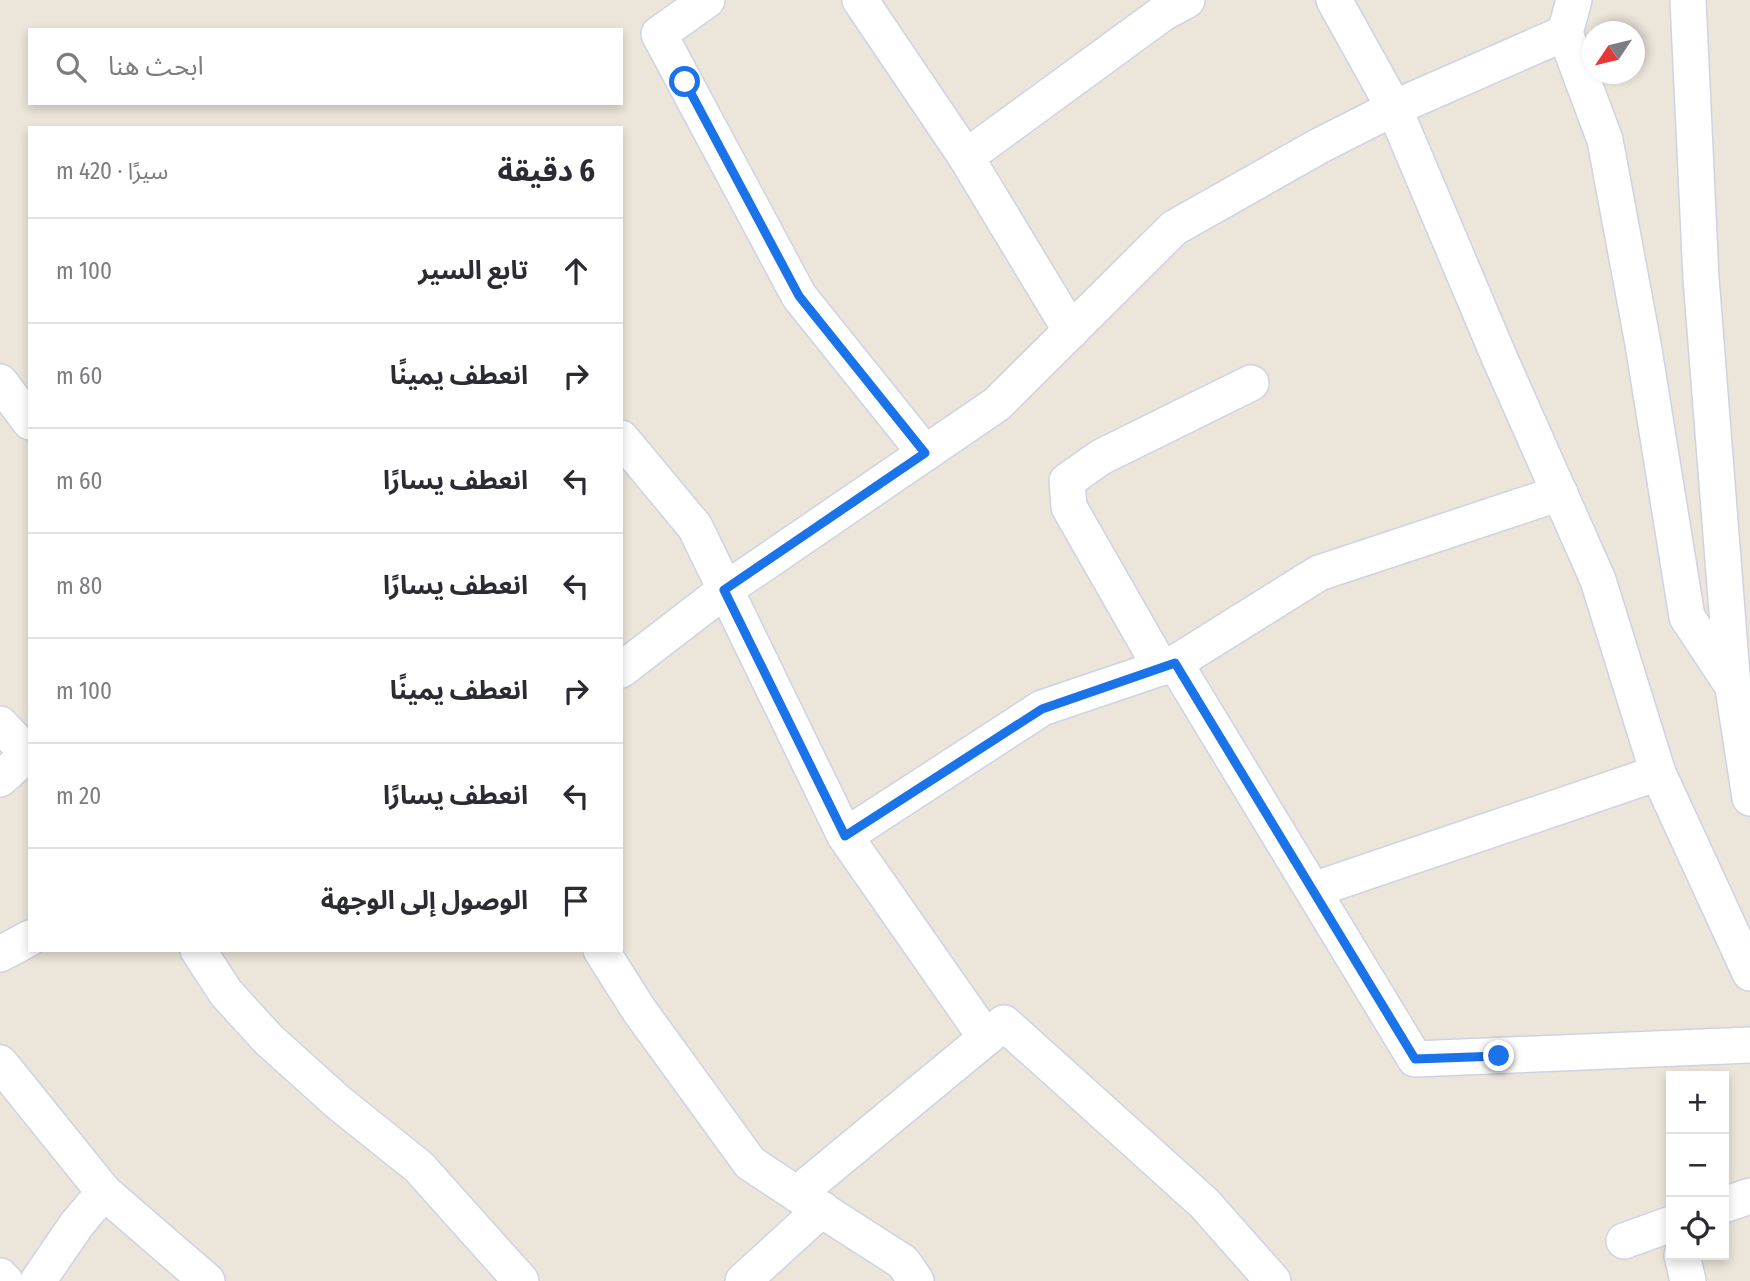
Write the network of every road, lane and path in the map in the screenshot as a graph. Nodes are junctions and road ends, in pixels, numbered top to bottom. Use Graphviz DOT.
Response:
graph roads {
  1 [pos="707,0"];
  2 [pos="860,0"];
  3 [pos="1334,0"];
  4 [pos="1574,0"];
  5 [pos="1688,0"];
  6 [pos="1166,4"];
  7 [pos="1565,33"];
  8 [pos="1394,108"];
  9 [pos="966,157"];
  10 [pos="1071,331"];
  11 [pos="0,382"];
  12 [pos="1251,383"];
  13 [pos="28,419"];
  14 [pos="623,440"];
  15 [pos="925,453"];
  16 [pos="1560,493"];
  17 [pos="724,590"];
  18 [pos="1168,666"];
  19 [pos="623,668"];
  20 [pos="1734,688"];
  21 [pos="20,741"];
  22 [pos="1658,773"];
  23 [pos="0,779"];
  24 [pos="1750,798"];
  25 [pos="845,836"];
  26 [pos="1313,890"];
  27 [pos="28,939"];
  28 [pos="602,952"];
  29 [pos="0,954"];
  30 [pos="209,954"];
  31 [pos="1750,973"];
  32 [pos="986,1038"];
  33 [pos="1750,1045"];
  34 [pos="0,1063"];
  35 [pos="104,1192"];
  36 [pos="1750,1195"];
  37 [pos="809,1202"];
  38 [pos="1729,1203"];
  39 [pos="1666,1226"];
  40 [pos="1624,1241"];
  41 [pos="1683,1260"];
  42 [pos="0,1276"];
  43 [pos="5,1281"];
  44 [pos="38,1281"];
  45 [pos="207,1281"];
  46 [pos="521,1281"];
  47 [pos="743,1281"];
  48 [pos="916,1281"];
  49 [pos="1273,1281"];
  50 [pos="1688,1281"];
  1 -- 15 [label="street"];
  2 -- 9 [label="street"];
  3 -- 8 [label="street"];
  4 -- 7 [label="street"];
  5 -- 20 [label="street"];
  6 -- 9 [label="street"];
  7 -- 8 [label="street"];
  7 -- 20 [label="street"];
  8 -- 10 [label="street"];
  8 -- 16 [label="street"];
  9 -- 10 [label="street"];
  10 -- 15 [label="street"];
  11 -- 13 [label="street"];
  12 -- 18 [label="street"];
  14 -- 17 [label="street"];
  15 -- 17 [label="street"];
  16 -- 18 [label="street"];
  16 -- 22 [label="street"];
  17 -- 19 [label="street"];
  17 -- 25 [label="street"];
  18 -- 25 [label="street"];
  18 -- 26 [label="street"];
  20 -- 24 [label="street"];
  21 -- 23 [label="street"];
  22 -- 26 [label="street"];
  22 -- 31 [label="street"];
  25 -- 32 [label="street"];
  26 -- 33 [label="street"];
  27 -- 29 [label="street"];
  28 -- 37 [label="street"];
  30 -- 46 [label="street"];
  32 -- 37 [label="street"];
  32 -- 49 [label="street"];
  34 -- 35 [label="street"];
  35 -- 44 [label="street"];
  35 -- 45 [label="street"];
  36 -- 38 [label="street"];
  37 -- 47 [label="street"];
  37 -- 48 [label="street"];
  39 -- 40 [label="street"];
  41 -- 50 [label="street"];
  42 -- 43 [label="street"];
}
